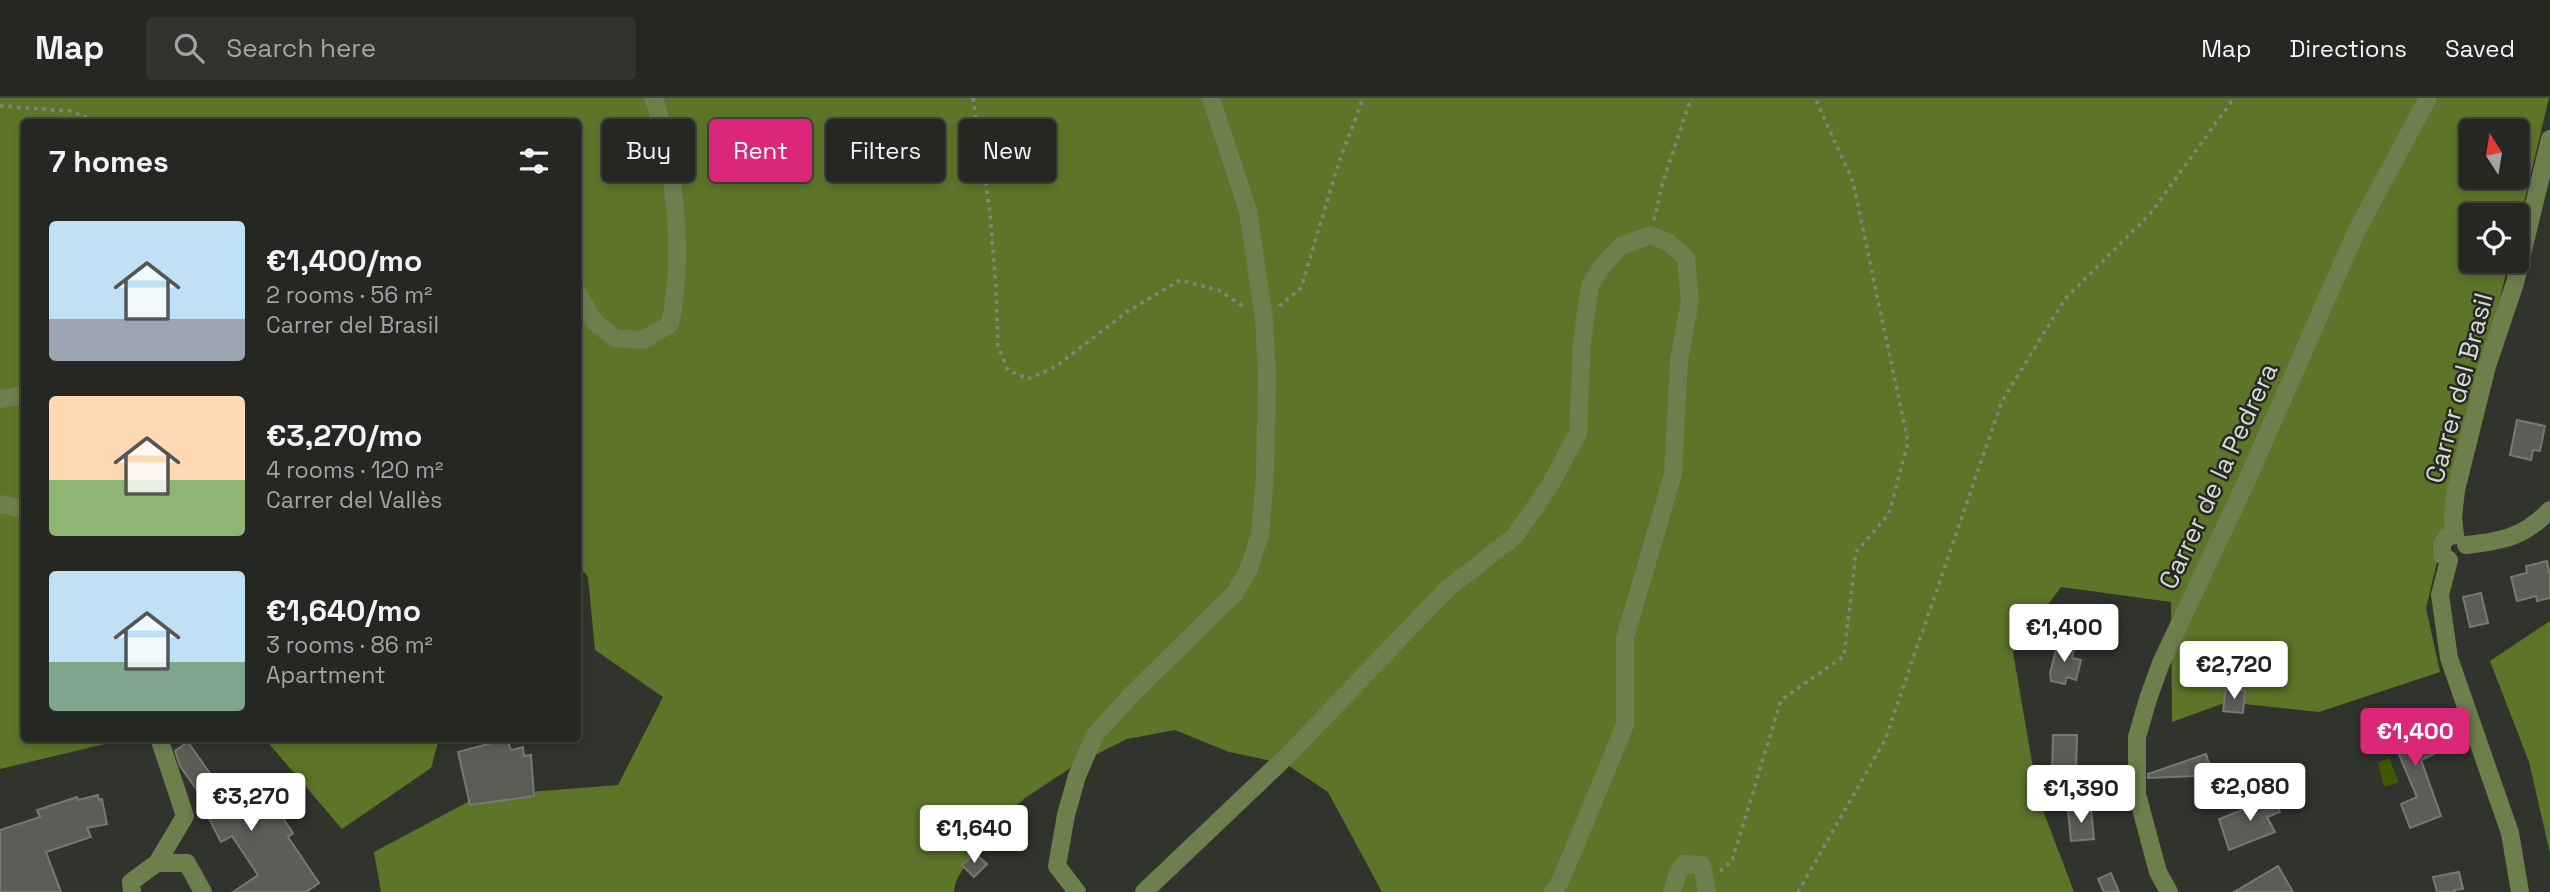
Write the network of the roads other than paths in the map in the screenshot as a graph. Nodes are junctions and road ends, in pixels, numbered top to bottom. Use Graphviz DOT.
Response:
graph roads {
  1 [pos="653,98"];
  2 [pos="1212,98"];
  3 [pos="2428,98"];
  4 [pos="2550,139"];
  5 [pos="581,299"];
  6 [pos="21,396"];
  7 [pos="0,399"];
  8 [pos="0,504"];
  9 [pos="21,508"];
  10 [pos="2550,510"];
  11 [pos="2461,540"];
  12 [pos="161,742"];
  13 [pos="157,863"];
  14 [pos="1707,887"];
  15 [pos="132,892"];
  16 [pos="203,892"];
  17 [pos="1077,892"];
  18 [pos="1144,892"];
  19 [pos="1553,892"];
  20 [pos="1672,892"];
  21 [pos="2169,892"];
  22 [pos="2520,892"];
  1 -- 5 [label="street"];
  2 -- 17 [label="street"];
  3 -- 21 [label="street, Carrer de la Pedrera"];
  4 -- 11 [label="street, Carrer del Brasil"];
  6 -- 7 [label="street"];
  8 -- 9 [label="street"];
  10 -- 11 [label="street"];
  11 -- 22 [label="street, Carrer del Brasil"];
  12 -- 13 [label="street"];
  13 -- 15 [label="street"];
  13 -- 16 [label="street"];
  14 -- 20 [label="street"];
  18 -- 19 [label="street"];
}
